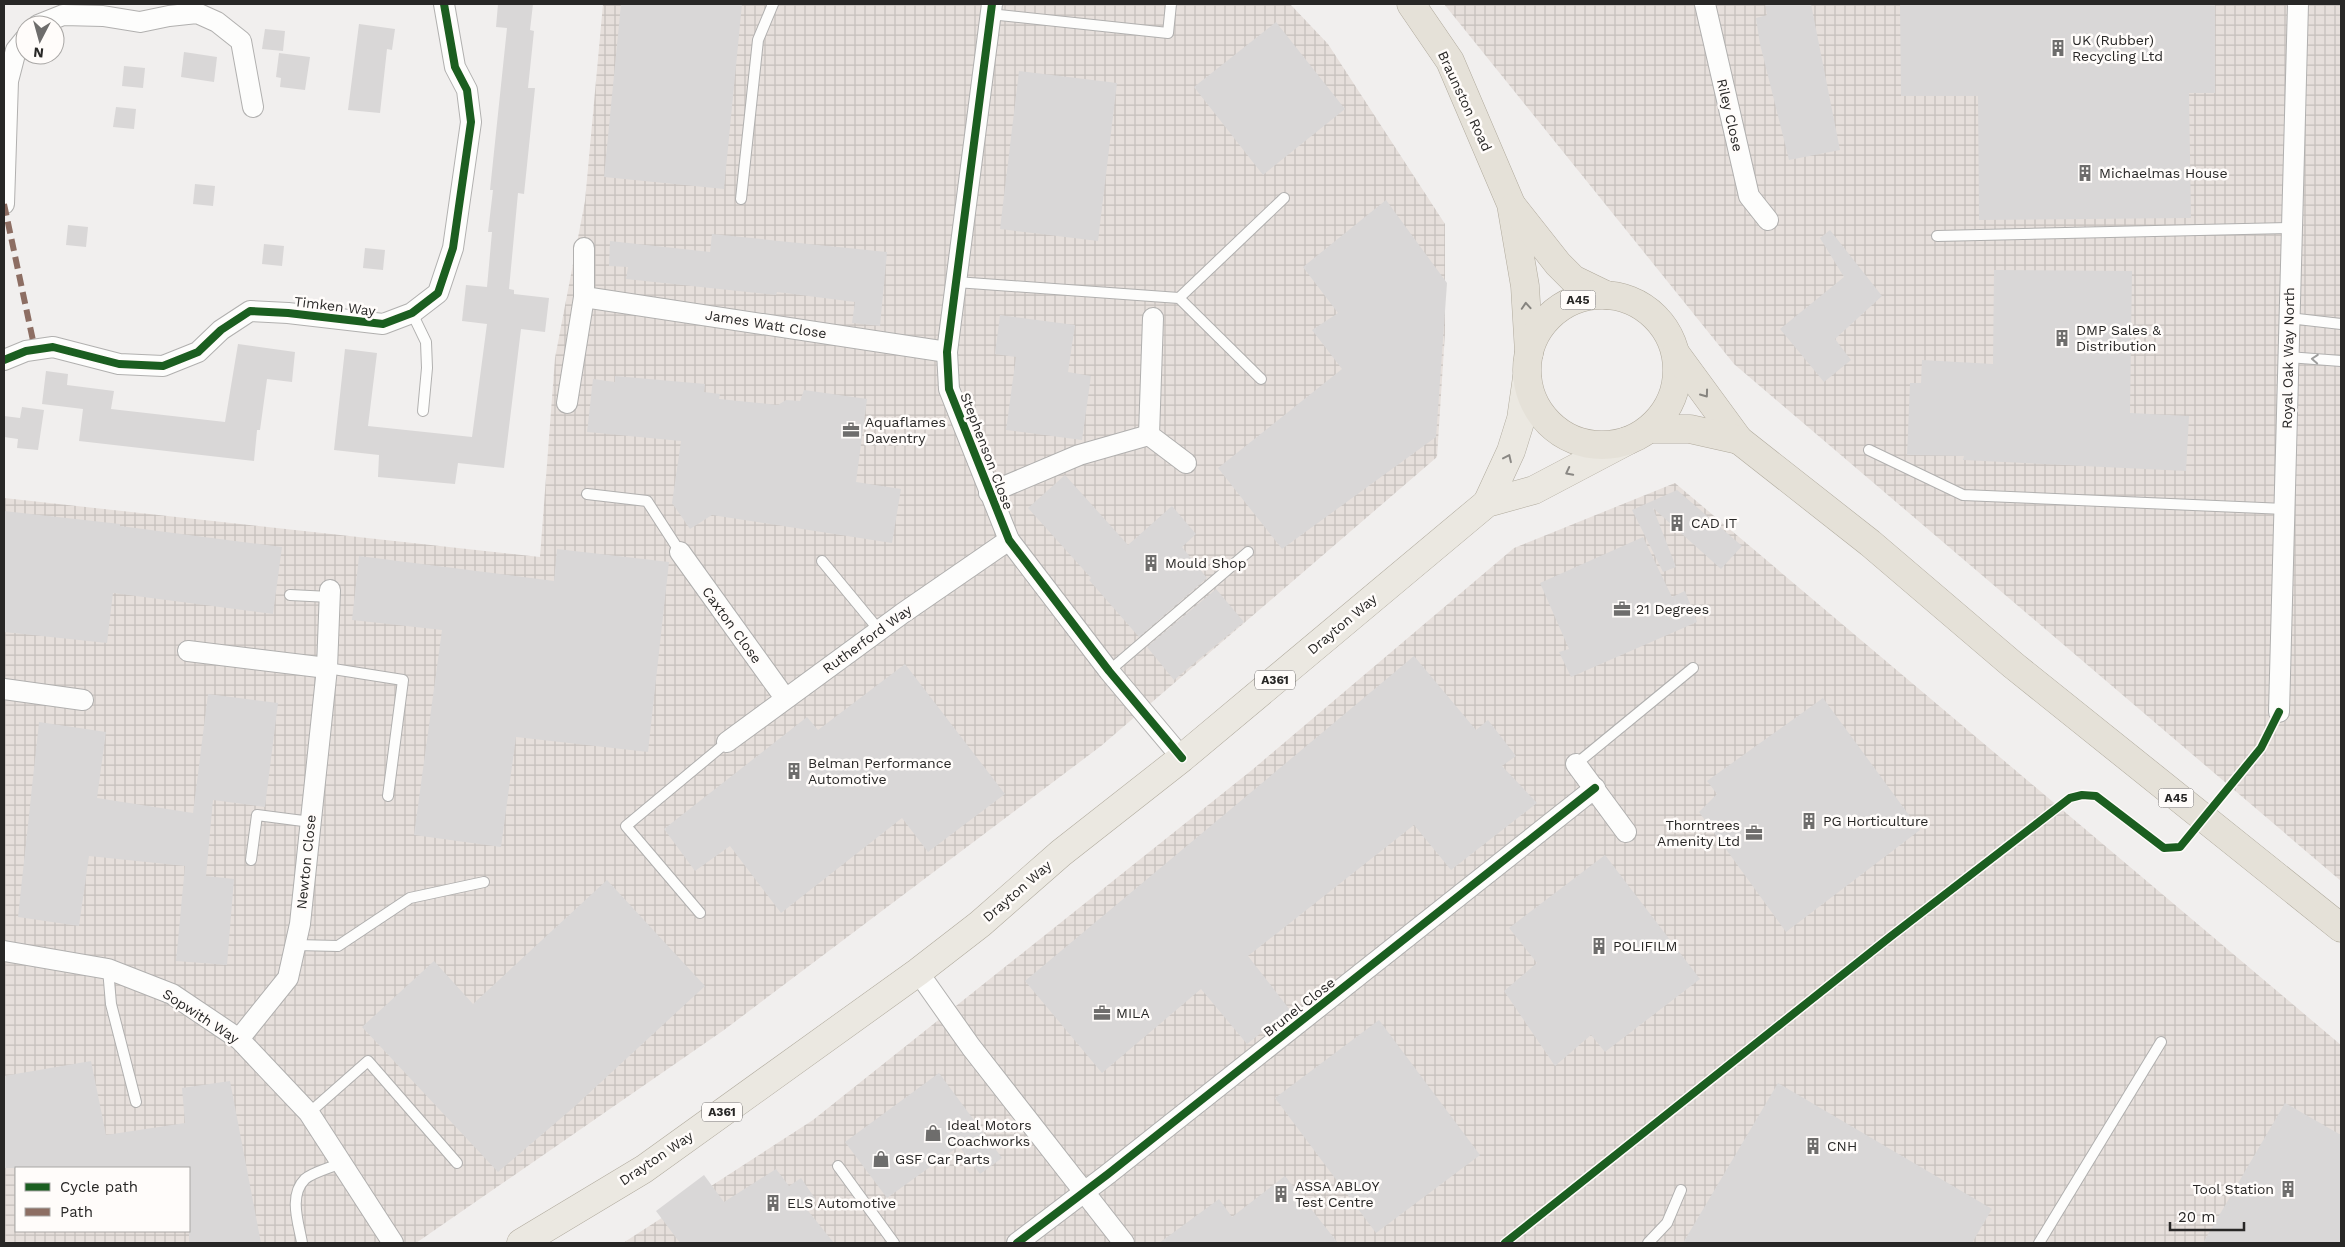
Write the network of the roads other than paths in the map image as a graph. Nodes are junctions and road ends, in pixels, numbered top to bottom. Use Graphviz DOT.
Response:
graph roads {
  1 [pos="444,4"];
  2 [pos="773,4"];
  3 [pos="1171,4"];
  4 [pos="1410,4"];
  5 [pos="1705,4"];
  6 [pos="2298,4"];
  7 [pos="991,9"];
  8 [pos="104,10"];
  9 [pos="63,15"];
  10 [pos="15,54"];
  11 [pos="253,106"];
  12 [pos="1284,198"];
  13 [pos="741,199"];
  14 [pos="4,204"];
  15 [pos="1511,204"];
  16 [pos="1768,220"];
  17 [pos="2292,228"];
  18 [pos="1937,236"];
  19 [pos="584,248"];
  20 [pos="956,282"];
  21 [pos="1606,295"];
  22 [pos="584,297"];
  23 [pos="1179,298"];
  24 [pos="412,313"];
  25 [pos="1153,318"];
  26 [pos="2290,318"];
  27 [pos="2341,324"];
  28 [pos="947,352"];
  29 [pos="1676,354"];
  30 [pos="2288,357"];
  31 [pos="4,360"];
  32 [pos="2341,361"];
  33 [pos="1528,366"];
  34 [pos="1261,378"];
  35 [pos="567,403"];
  36 [pos="423,411"];
  37 [pos="1149,435"];
  38 [pos="1638,435"];
  39 [pos="1739,440"];
  40 [pos="1869,450"];
  41 [pos="1186,463"];
  42 [pos="989,493"];
  43 [pos="587,494"];
  44 [pos="1487,503"];
  45 [pos="2285,509"];
  46 [pos="1009,540"];
  47 [pos="680,552"];
  48 [pos="1248,552"];
  49 [pos="822,561"];
  50 [pos="330,594"];
  51 [pos="290,595"];
  52 [pos="879,630"];
  53 [pos="188,651"];
  54 [pos="327,668"];
  55 [pos="1693,668"];
  56 [pos="1109,671"];
  57 [pos="4,689"];
  58 [pos="785,698"];
  59 [pos="83,700"];
  60 [pos="2279,712"];
  61 [pos="727,742"];
  62 [pos="1182,758"];
  63 [pos="1576,764"];
  64 [pos="1595,788"];
  65 [pos="388,796"];
  66 [pos="311,822"];
  67 [pos="1626,832"];
  68 [pos="252,860"];
  69 [pos="484,882"];
  70 [pos="700,913"];
  71 [pos="2341,928"];
  72 [pos="296,944"];
  73 [pos="4,951"];
  74 [pos="108,968"];
  75 [pos="918,972"];
  76 [pos="239,1038"];
  77 [pos="2161,1042"];
  78 [pos="136,1102"];
  79 [pos="309,1113"];
  80 [pos="341,1163"];
  81 [pos="457,1163"];
  82 [pos="838,1166"];
  83 [pos="1681,1190"];
  84 [pos="1084,1193"];
  85 [pos="302,1243"];
  86 [pos="393,1243"];
  87 [pos="521,1243"];
  88 [pos="894,1243"];
  89 [pos="1017,1243"];
  90 [pos="1124,1243"];
  91 [pos="1648,1243"];
  92 [pos="2039,1243"];
  1 -- 24 [label="street, Timken Way"];
  2 -- 13 [label="lane"];
  3 -- 7 [label="lane"];
  4 -- 15 [label="highway, Braunston Road / A45"];
  5 -- 16 [label="street, Riley Close"];
  6 -- 17 [label="street, Royal Oak Way North"];
  7 -- 20 [label="street, Stephenson Close"];
  8 -- 9 [label="street"];
  8 -- 11 [label="street"];
  10 -- 14 [label="street"];
  12 -- 23 [label="lane"];
  15 -- 21 [label="highway, Braunston Road / A45"];
  33 -- 15 [label="highway, Braunston Road / A45, one-way"];
  17 -- 18 [label="lane"];
  17 -- 26 [label="street, Royal Oak Way North"];
  19 -- 22 [label="street"];
  20 -- 23 [label="lane"];
  20 -- 28 [label="street, Stephenson Close"];
  21 -- 29 [label="highway, A45"];
  21 -- 33 [label="highway, A45"];
  22 -- 28 [label="street, James Watt Close"];
  22 -- 35 [label="street"];
  23 -- 34 [label="lane"];
  24 -- 31 [label="street, Timken Way"];
  24 -- 36 [label="lane"];
  25 -- 37 [label="street"];
  26 -- 27 [label="lane"];
  26 -- 30 [label="street, Royal Oak Way North"];
  28 -- 42 [label="street, Stephenson Close"];
  29 -- 38 [label="highway, A45"];
  29 -- 39 [label="highway, A45, one-way"];
  32 -- 30 [label="lane, one-way"];
  30 -- 45 [label="street, Royal Oak Way North"];
  33 -- 38 [label="highway, A45"];
  44 -- 33 [label="main road, Drayton Way / A361, one-way"];
  37 -- 41 [label="street"];
  37 -- 42 [label="street"];
  38 -- 39 [label="highway, A45"];
  38 -- 44 [label="main road, Drayton Way / A361, one-way"];
  39 -- 71 [label="highway, A45"];
  40 -- 45 [label="lane"];
  42 -- 46 [label="street, Stephenson Close"];
  43 -- 47 [label="lane"];
  44 -- 62 [label="main road, Drayton Way / A361"];
  45 -- 60 [label="street, Royal Oak Way North"];
  46 -- 52 [label="street, Rutherford Way"];
  46 -- 56 [label="street, Stephenson Close"];
  47 -- 58 [label="street, Caxton Close"];
  48 -- 56 [label="lane"];
  49 -- 52 [label="lane"];
  50 -- 51 [label="lane"];
  50 -- 54 [label="street, Newton Close"];
  52 -- 58 [label="street, Rutherford Way"];
  53 -- 54 [label="street"];
  54 -- 65 [label="lane"];
  54 -- 66 [label="street, Newton Close"];
  55 -- 63 [label="lane"];
  56 -- 62 [label="street, Stephenson Close"];
  57 -- 59 [label="street"];
  58 -- 61 [label="street, Rutherford Way"];
  61 -- 70 [label="lane"];
  62 -- 75 [label="main road, Drayton Way / A361"];
  63 -- 64 [label="street"];
  64 -- 67 [label="street"];
  64 -- 84 [label="street, Brunel Close"];
  66 -- 68 [label="lane"];
  66 -- 72 [label="street, Newton Close"];
  69 -- 72 [label="lane"];
  72 -- 76 [label="street, Newton Close"];
  73 -- 74 [label="street, Sopwith Way"];
  74 -- 76 [label="street, Sopwith Way"];
  74 -- 78 [label="lane"];
  75 -- 84 [label="street"];
  75 -- 87 [label="main road, Drayton Way / A361"];
  76 -- 79 [label="street, Sopwith Way"];
  77 -- 92 [label="lane"];
  79 -- 80 [label="street, Sopwith Way"];
  79 -- 81 [label="lane"];
  80 -- 85 [label="lane"];
  80 -- 86 [label="street, Sopwith Way"];
  82 -- 88 [label="lane"];
  83 -- 91 [label="lane"];
  84 -- 89 [label="street, Brunel Close"];
  84 -- 90 [label="street"];
}
